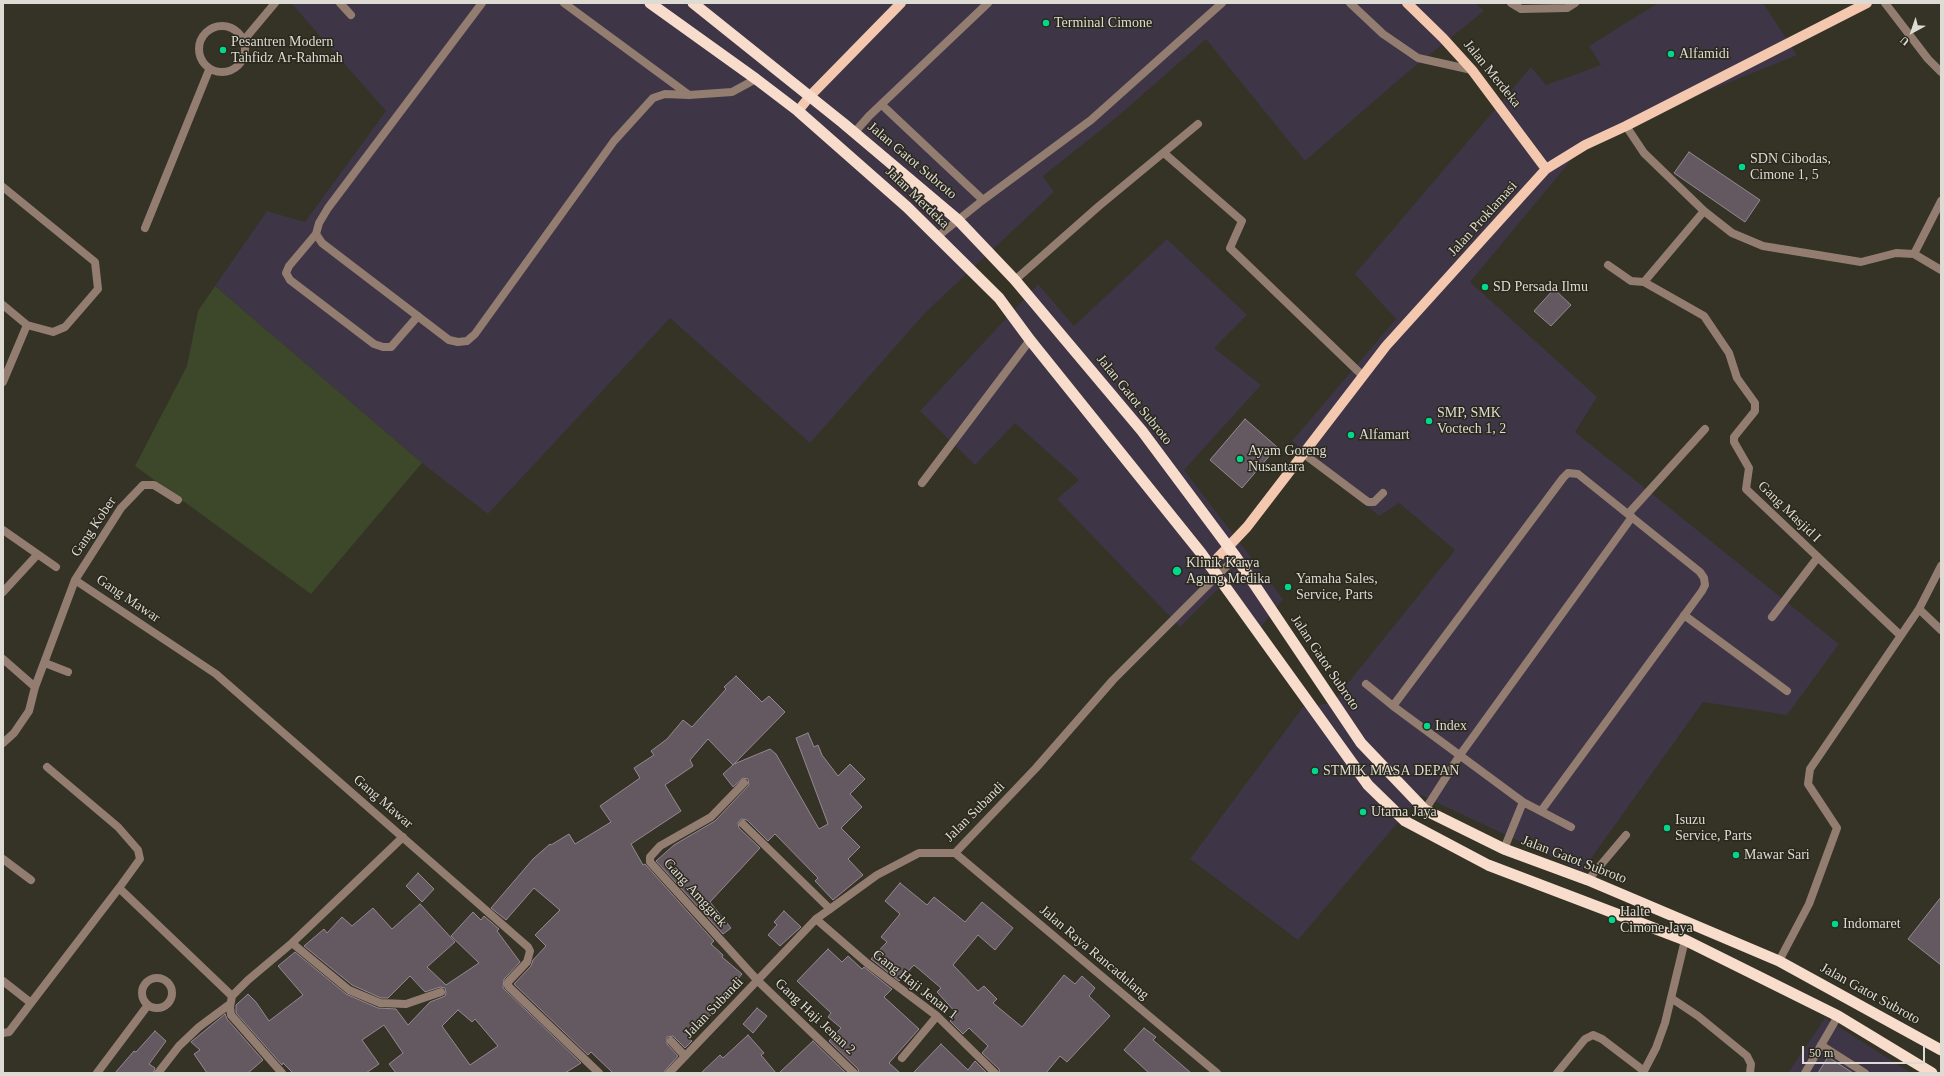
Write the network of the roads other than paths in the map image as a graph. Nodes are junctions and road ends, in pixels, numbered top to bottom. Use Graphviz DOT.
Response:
graph roads {
  1 [pos="275,3"];
  2 [pos="340,3"];
  3 [pos="482,3"];
  4 [pos="564,3"];
  5 [pos="650,3"];
  6 [pos="901,3"];
  7 [pos="988,3"];
  8 [pos="1222,3"];
  9 [pos="1350,3"];
  10 [pos="1407,3"];
  11 [pos="1511,3"];
  12 [pos="1575,3"];
  13 [pos="1867,3"];
  14 [pos="1885,3"];
  15 [pos="696,4"];
  16 [pos="350,15"];
  17 [pos="244,40"];
  18 [pos="209,70"];
  19 [pos="1472,70"];
  20 [pos="1941,72"];
  21 [pos="756,79"];
  22 [pos="690,95"];
  23 [pos="810,96"];
  24 [pos="882,105"];
  25 [pos="798,111"];
  26 [pos="1198,124"];
  27 [pos="1626,126"];
  28 [pos="854,133"];
  29 [pos="1164,153"];
  30 [pos="1546,169"];
  31 [pos="3,187"];
  32 [pos="983,200"];
  33 [pos="1941,201"];
  34 [pos="1704,210"];
  35 [pos="958,220"];
  36 [pos="145,228"];
  37 [pos="316,234"];
  38 [pos="937,237"];
  39 [pos="1914,254"];
  40 [pos="1608,265"];
  41 [pos="1941,270"];
  42 [pos="1015,280"];
  43 [pos="1644,282"];
  44 [pos="3,305"];
  45 [pos="418,316"];
  46 [pos="26,325"];
  47 [pos="1030,340"];
  48 [pos="1363,376"];
  49 [pos="3,382"];
  50 [pos="1705,429"];
  51 [pos="1304,454"];
  52 [pos="922,482"];
  53 [pos="1383,493"];
  54 [pos="178,500"];
  55 [pos="1630,516"];
  56 [pos="3,530"];
  57 [pos="1229,547"];
  58 [pos="37,555"];
  59 [pos="1236,557"];
  60 [pos="1818,557"];
  61 [pos="1210,566"];
  62 [pos="1941,566"];
  63 [pos="56,567"];
  64 [pos="1216,576"];
  65 [pos="75,580"];
  66 [pos="3,592"];
  67 [pos="1918,609"];
  68 [pos="1684,615"];
  69 [pos="1772,617"];
  70 [pos="1941,630"];
  71 [pos="1900,635"];
  72 [pos="3,659"];
  73 [pos="45,663"];
  74 [pos="68,672"];
  75 [pos="1366,684"];
  76 [pos="35,687"];
  77 [pos="1787,691"];
  78 [pos="1393,706"];
  79 [pos="3,742"];
  80 [pos="1460,755"];
  81 [pos="47,767"];
  82 [pos="744,783"];
  83 [pos="1523,802"];
  84 [pos="1425,810"];
  85 [pos="1541,811"];
  86 [pos="743,824"];
  87 [pos="1571,827"];
  88 [pos="1626,835"];
  89 [pos="403,837"];
  90 [pos="1504,849"];
  91 [pos="955,853"];
  92 [pos="3,859"];
  93 [pos="31,880"];
  94 [pos="1588,880"];
  95 [pos="119,888"];
  96 [pos="830,909"];
  97 [pos="816,919"];
  98 [pos="1685,940"];
  99 [pos="292,943"];
  100 [pos="1779,961"];
  101 [pos="3,981"];
  102 [pos="758,981"];
  103 [pos="441,992"];
  104 [pos="1671,998"];
  105 [pos="231,1000"];
  106 [pos="31,1003"];
  107 [pos="148,1005"];
  108 [pos="937,1016"];
  109 [pos="1838,1016"];
  110 [pos="3,1033"];
  111 [pos="671,1041"];
  112 [pos="1821,1045"];
  113 [pos="1941,1050"];
  114 [pos="685,1056"];
  115 [pos="902,1058"];
  116 [pos="1643,1072"];
  117 [pos="97,1073"];
  118 [pos="158,1073"];
  119 [pos="282,1073"];
  120 [pos="599,1073"];
  121 [pos="669,1073"];
  122 [pos="854,1073"];
  123 [pos="995,1073"];
  124 [pos="1217,1073"];
  125 [pos="1557,1073"];
  126 [pos="1750,1073"];
  127 [pos="1805,1073"];
  128 [pos="1865,1073"];
  129 [pos="1931,1073"];
  1 -- 17 [label="street"];
  2 -- 16 [label="street"];
  3 -- 37 [label="street"];
  4 -- 22 [label="street"];
  5 -- 21 [label="highway, Jalan Merdeka"];
  6 -- 23 [label="main road"];
  7 -- 24 [label="street"];
  8 -- 32 [label="street"];
  9 -- 19 [label="street"];
  10 -- 19 [label="main road, Jalan Merdeka"];
  11 -- 12 [label="street"];
  13 -- 27 [label="main road, Jalan Proklamasi"];
  14 -- 20 [label="street"];
  15 -- 23 [label="highway, Jalan Gatot Subroto"];
  17 -- 18 [label="street"];
  17 -- 18 [label="street"];
  18 -- 36 [label="street"];
  19 -- 30 [label="main road, Jalan Merdeka"];
  21 -- 22 [label="street"];
  21 -- 25 [label="highway, Jalan Merdeka"];
  22 -- 45 [label="street"];
  23 -- 25 [label="main road"];
  23 -- 28 [label="highway, Jalan Gatot Subroto"];
  24 -- 28 [label="street"];
  24 -- 32 [label="street"];
  25 -- 38 [label="highway, Jalan Merdeka"];
  26 -- 29 [label="street"];
  27 -- 30 [label="main road, Jalan Proklamasi"];
  27 -- 34 [label="street"];
  28 -- 35 [label="highway, Jalan Gatot Subroto"];
  29 -- 42 [label="street"];
  29 -- 48 [label="street"];
  30 -- 48 [label="main road, Jalan Proklamasi"];
  31 -- 46 [label="street"];
  32 -- 35 [label="street"];
  33 -- 39 [label="street"];
  34 -- 39 [label="street"];
  34 -- 43 [label="street"];
  35 -- 38 [label="street"];
  35 -- 42 [label="highway, Jalan Gatot Subroto"];
  37 -- 45 [label="street"];
  37 -- 45 [label="street"];
  38 -- 47 [label="highway, Jalan Merdeka"];
  39 -- 41 [label="street"];
  40 -- 43 [label="street, Gang Masjid I"];
  42 -- 57 [label="highway, Jalan Gatot Subroto"];
  43 -- 60 [label="street, Gang Masjid I"];
  44 -- 46 [label="street"];
  46 -- 49 [label="street"];
  47 -- 52 [label="street"];
  47 -- 61 [label="highway, Jalan Merdeka"];
  48 -- 51 [label="main road, Jalan Proklamasi"];
  50 -- 55 [label="street"];
  51 -- 53 [label="street"];
  51 -- 57 [label="main road, Jalan Proklamasi"];
  54 -- 65 [label="street, Gang Kober"];
  55 -- 68 [label="street"];
  55 -- 78 [label="street"];
  55 -- 80 [label="street"];
  56 -- 58 [label="street"];
  57 -- 59 [label="highway, Jalan Gatot Subroto"];
  57 -- 61 [label="main road, Jalan Proklamasi"];
  58 -- 63 [label="street"];
  58 -- 66 [label="street"];
  59 -- 64 [label="street, Jalan Subandi"];
  59 -- 84 [label="highway, Jalan Gatot Subroto"];
  60 -- 69 [label="street"];
  60 -- 71 [label="street, Gang Masjid I"];
  61 -- 64 [label="highway"];
  62 -- 67 [label="street"];
  64 -- 91 [label="street, Jalan Subandi"];
  64 -- 98 [label="highway"];
  65 -- 73 [label="street, Gang Kober"];
  65 -- 89 [label="street, Gang Mawar"];
  67 -- 70 [label="street"];
  67 -- 71 [label="street"];
  68 -- 77 [label="street"];
  68 -- 85 [label="street"];
  71 -- 100 [label="street"];
  72 -- 76 [label="street"];
  73 -- 74 [label="street"];
  73 -- 76 [label="street, Gang Kober"];
  75 -- 78 [label="street"];
  76 -- 79 [label="street, Gang Kober"];
  78 -- 80 [label="street"];
  80 -- 83 [label="street"];
  80 -- 84 [label="street"];
  81 -- 95 [label="street"];
  82 -- 102 [label="street, Gang Amggrek"];
  83 -- 85 [label="street"];
  83 -- 90 [label="street"];
  84 -- 90 [label="highway, Jalan Gatot Subroto"];
  85 -- 87 [label="street"];
  86 -- 96 [label="street"];
  88 -- 94 [label="street"];
  89 -- 99 [label="street"];
  89 -- 120 [label="street, Gang Mawar"];
  90 -- 94 [label="highway, Jalan Gatot Subroto"];
  91 -- 96 [label="street, Jalan Subandi"];
  91 -- 124 [label="street, Jalan Raya Rancadulang"];
  92 -- 93 [label="street"];
  94 -- 100 [label="highway, Jalan Gatot Subroto"];
  95 -- 105 [label="street"];
  95 -- 106 [label="street"];
  96 -- 97 [label="street, Jalan Subandi"];
  97 -- 102 [label="street, Jalan Subandi"];
  97 -- 108 [label="street, Gang Haji Jenan 1"];
  98 -- 104 [label="street"];
  98 -- 109 [label="highway"];
  99 -- 103 [label="street"];
  99 -- 105 [label="street"];
  100 -- 113 [label="highway, Jalan Gatot Subroto"];
  101 -- 106 [label="street"];
  102 -- 114 [label="street, Jalan Subandi"];
  102 -- 122 [label="street, Gang Haji Jenan 2"];
  104 -- 116 [label="street"];
  104 -- 126 [label="street"];
  105 -- 118 [label="street"];
  105 -- 119 [label="street"];
  106 -- 110 [label="street"];
  107 -- 117 [label="street"];
  108 -- 115 [label="street"];
  108 -- 123 [label="street, Gang Haji Jenan 1"];
  109 -- 112 [label="street"];
  109 -- 129 [label="highway"];
  111 -- 114 [label="street"];
  112 -- 127 [label="street"];
  112 -- 128 [label="street"];
  114 -- 121 [label="street, Jalan Subandi"];
  116 -- 125 [label="street"];
}
